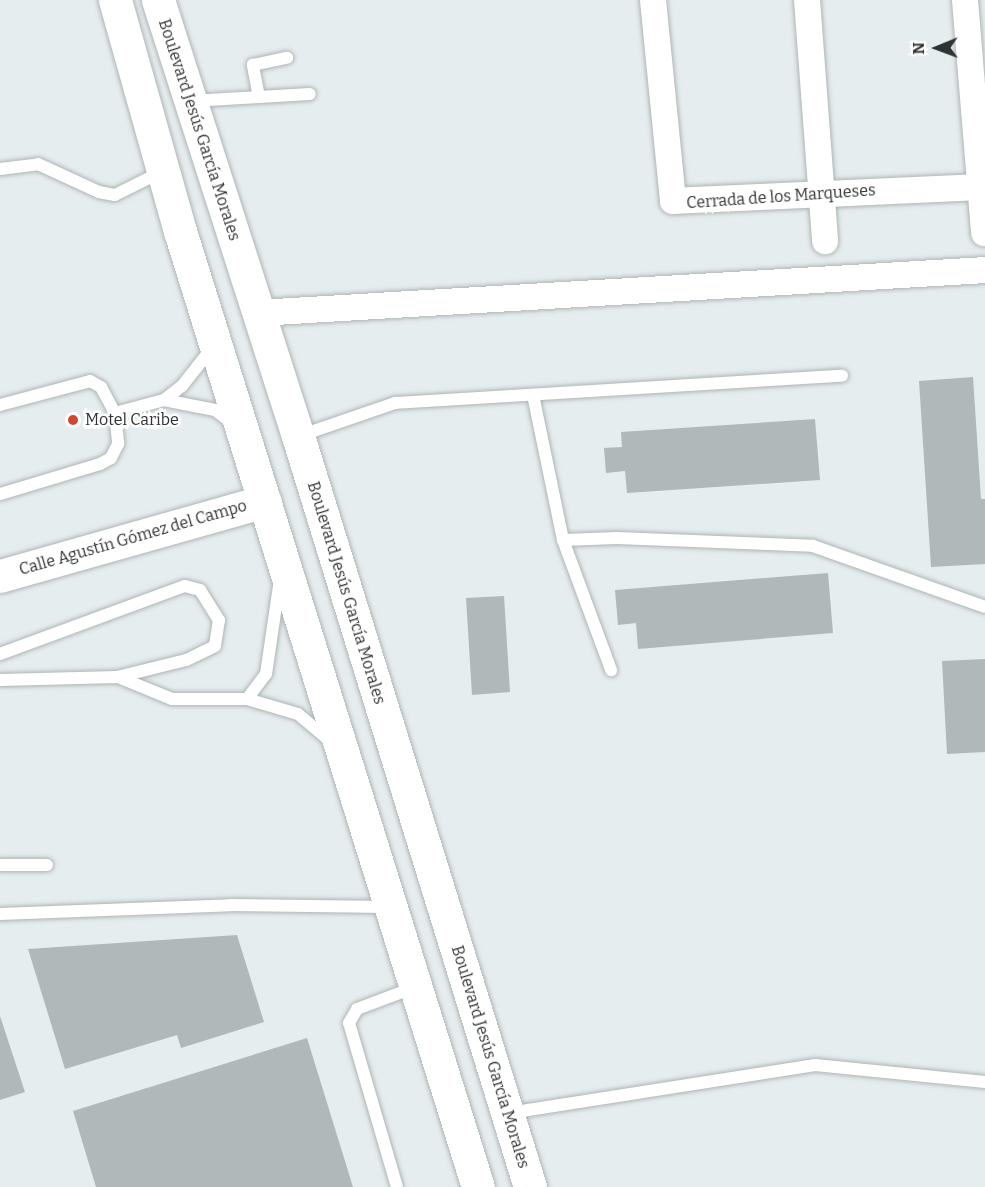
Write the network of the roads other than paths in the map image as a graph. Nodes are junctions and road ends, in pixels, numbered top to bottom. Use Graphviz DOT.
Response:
graph roads {
  1 [pos="115,0"];
  2 [pos="158,0"];
  3 [pos="653,0"];
  4 [pos="807,0"];
  5 [pos="965,0"];
  6 [pos="287,58"];
  7 [pos="310,94"];
  8 [pos="259,97"];
  9 [pos="190,102"];
  10 [pos="0,169"];
  11 [pos="164,170"];
  12 [pos="983,187"];
  13 [pos="823,192"];
  14 [pos="984,233"];
  15 [pos="825,241"];
  16 [pos="985,270"];
  17 [pos="258,313"];
  18 [pos="215,343"];
  19 [pos="842,376"];
  20 [pos="533,395"];
  21 [pos="164,400"];
  22 [pos="0,405"];
  23 [pos="115,413"];
  24 [pos="244,433"];
  25 [pos="298,436"];
  26 [pos="0,494"];
  27 [pos="265,501"];
  28 [pos="563,540"];
  29 [pos="281,551"];
  30 [pos="0,576"];
  31 [pos="985,607"];
  32 [pos="0,654"];
  33 [pos="611,669"];
  34 [pos="118,678"];
  35 [pos="0,680"];
  36 [pos="247,699"];
  37 [pos="348,761"];
  38 [pos="0,865"];
  39 [pos="47,865"];
  40 [pos="393,907"];
  41 [pos="0,914"];
  42 [pos="417,987"];
  43 [pos="985,1082"];
  44 [pos="508,1114"];
  45 [pos="397,1187"];
  46 [pos="478,1187"];
  47 [pos="531,1187"];
  1 -- 11 [label="main road"];
  2 -- 9 [label="main road, Boulevard Jesús García Morales"];
  3 -- 13 [label="street, Cerrada de los Marqueses"];
  4 -- 13 [label="street"];
  5 -- 12 [label="street"];
  6 -- 8 [label="lane"];
  7 -- 8 [label="lane"];
  8 -- 9 [label="lane"];
  9 -- 17 [label="main road, Boulevard Jesús García Morales"];
  10 -- 11 [label="lane"];
  11 -- 18 [label="main road"];
  12 -- 13 [label="street, Cerrada de los Marqueses"];
  12 -- 14 [label="street"];
  13 -- 15 [label="street"];
  16 -- 17 [label="street"];
  17 -- 25 [label="main road, Boulevard Jesús García Morales"];
  18 -- 21 [label="lane"];
  18 -- 24 [label="main road"];
  19 -- 20 [label="lane"];
  20 -- 25 [label="lane"];
  20 -- 28 [label="lane"];
  21 -- 23 [label="lane"];
  21 -- 24 [label="lane"];
  22 -- 23 [label="lane"];
  23 -- 26 [label="lane"];
  24 -- 27 [label="main road"];
  25 -- 44 [label="main road, Boulevard Jesús García Morales"];
  27 -- 29 [label="main road"];
  27 -- 30 [label="main road, Calle Agustín Gómez del Campo"];
  28 -- 31 [label="lane"];
  28 -- 33 [label="lane"];
  29 -- 36 [label="lane"];
  29 -- 37 [label="main road"];
  32 -- 34 [label="lane"];
  34 -- 35 [label="lane"];
  34 -- 36 [label="lane"];
  36 -- 37 [label="lane"];
  37 -- 40 [label="main road"];
  38 -- 39 [label="lane"];
  40 -- 41 [label="lane"];
  40 -- 42 [label="main road"];
  42 -- 45 [label="lane"];
  42 -- 46 [label="main road"];
  43 -- 44 [label="lane"];
  44 -- 47 [label="main road, Boulevard Jesús García Morales"];
}
